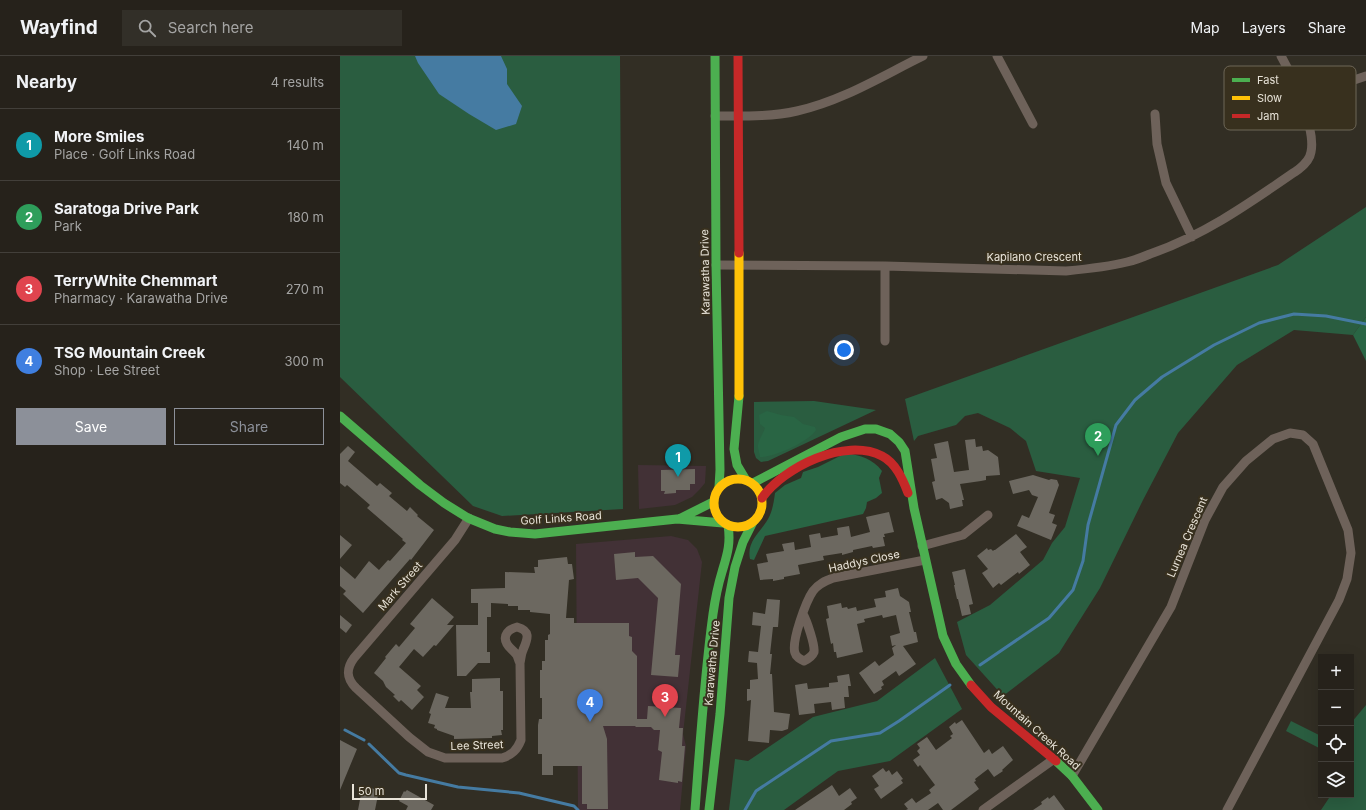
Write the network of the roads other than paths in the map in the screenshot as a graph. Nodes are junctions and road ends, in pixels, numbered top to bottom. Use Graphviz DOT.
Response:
graph roads {
  1 [pos="715,56"];
  2 [pos="738,56"];
  3 [pos="923,56"];
  4 [pos="997,56"];
  5 [pos="1282,56"];
  6 [pos="904,60"];
  7 [pos="1287,66"];
  8 [pos="1366,76"];
  9 [pos="1356,79"];
  10 [pos="1155,114"];
  11 [pos="715,116"];
  12 [pos="739,116"];
  13 [pos="1033,124"];
  14 [pos="1310,130"];
  15 [pos="1192,237"];
  16 [pos="716,265"];
  17 [pos="740,266"];
  18 [pos="885,266"];
  19 [pos="885,341"];
  20 [pos="340,416"];
  21 [pos="750,482"];
  22 [pos="719,487"];
  23 [pos="762,498"];
  24 [pos="713,502"];
  25 [pos="914,508"];
  26 [pos="988,515"];
  27 [pos="469,518"];
  28 [pos="677,520"];
  29 [pos="753,522"];
  30 [pos="726,524"];
  31 [pos="922,546"];
  32 [pos="925,560"];
  33 [pos="803,614"];
  34 [pos="520,663"];
  35 [pos="344,668"];
  36 [pos="1054,759"];
  37 [pos="1072,776"];
  38 [pos="695,810"];
  39 [pos="709,810"];
  40 [pos="982,810"];
  41 [pos="1098,810"];
  42 [pos="1227,810"];
  1 -- 11 [label="main road, Karawatha Drive"];
  2 -- 12 [label="main road"];
  3 -- 6 [label="street"];
  4 -- 13 [label="street"];
  5 -- 7 [label="street, Kapilano Crescent"];
  6 -- 12 [label="street"];
  8 -- 9 [label="street"];
  10 -- 15 [label="street"];
  11 -- 12 [label="street"];
  11 -- 16 [label="main road, Karawatha Drive"];
  12 -- 17 [label="main road"];
  14 -- 15 [label="street, Kapilano Crescent"];
  15 -- 18 [label="street, Kapilano Crescent"];
  16 -- 17 [label="street, Kapilano Crescent"];
  16 -- 22 [label="main road, Karawatha Drive"];
  17 -- 18 [label="street, Kapilano Crescent"];
  17 -- 21 [label="main road"];
  18 -- 19 [label="street"];
  20 -- 27 [label="main road, Golf Links Road"];
  21 -- 22 [label="main road"];
  21 -- 23 [label="main road"];
  21 -- 25 [label="main road, Mountain Creek Road"];
  22 -- 24 [label="main road"];
  23 -- 25 [label="main road, Mountain Creek Road"];
  23 -- 29 [label="main road"];
  24 -- 28 [label="main road, Golf Links Road"];
  24 -- 30 [label="main road"];
  25 -- 31 [label="main road, Mountain Creek Road"];
  26 -- 31 [label="street"];
  27 -- 28 [label="main road, Golf Links Road"];
  27 -- 35 [label="street, Mark Street"];
  28 -- 30 [label="main road, Golf Links Road"];
  29 -- 30 [label="main road"];
  29 -- 39 [label="main road, Karawatha Drive"];
  30 -- 38 [label="main road, Karawatha Drive"];
  31 -- 32 [label="main road, Mountain Creek Road"];
  32 -- 33 [label="street, Haddys Close"];
  32 -- 36 [label="main road, Mountain Creek Road"];
  34 -- 35 [label="street, Lee Street"];
  36 -- 37 [label="main road, Mountain Creek Road"];
  36 -- 40 [label="street"];
  37 -- 41 [label="main road, Mountain Creek Road"];
  37 -- 42 [label="street, Lurnea Crescent"];
}
